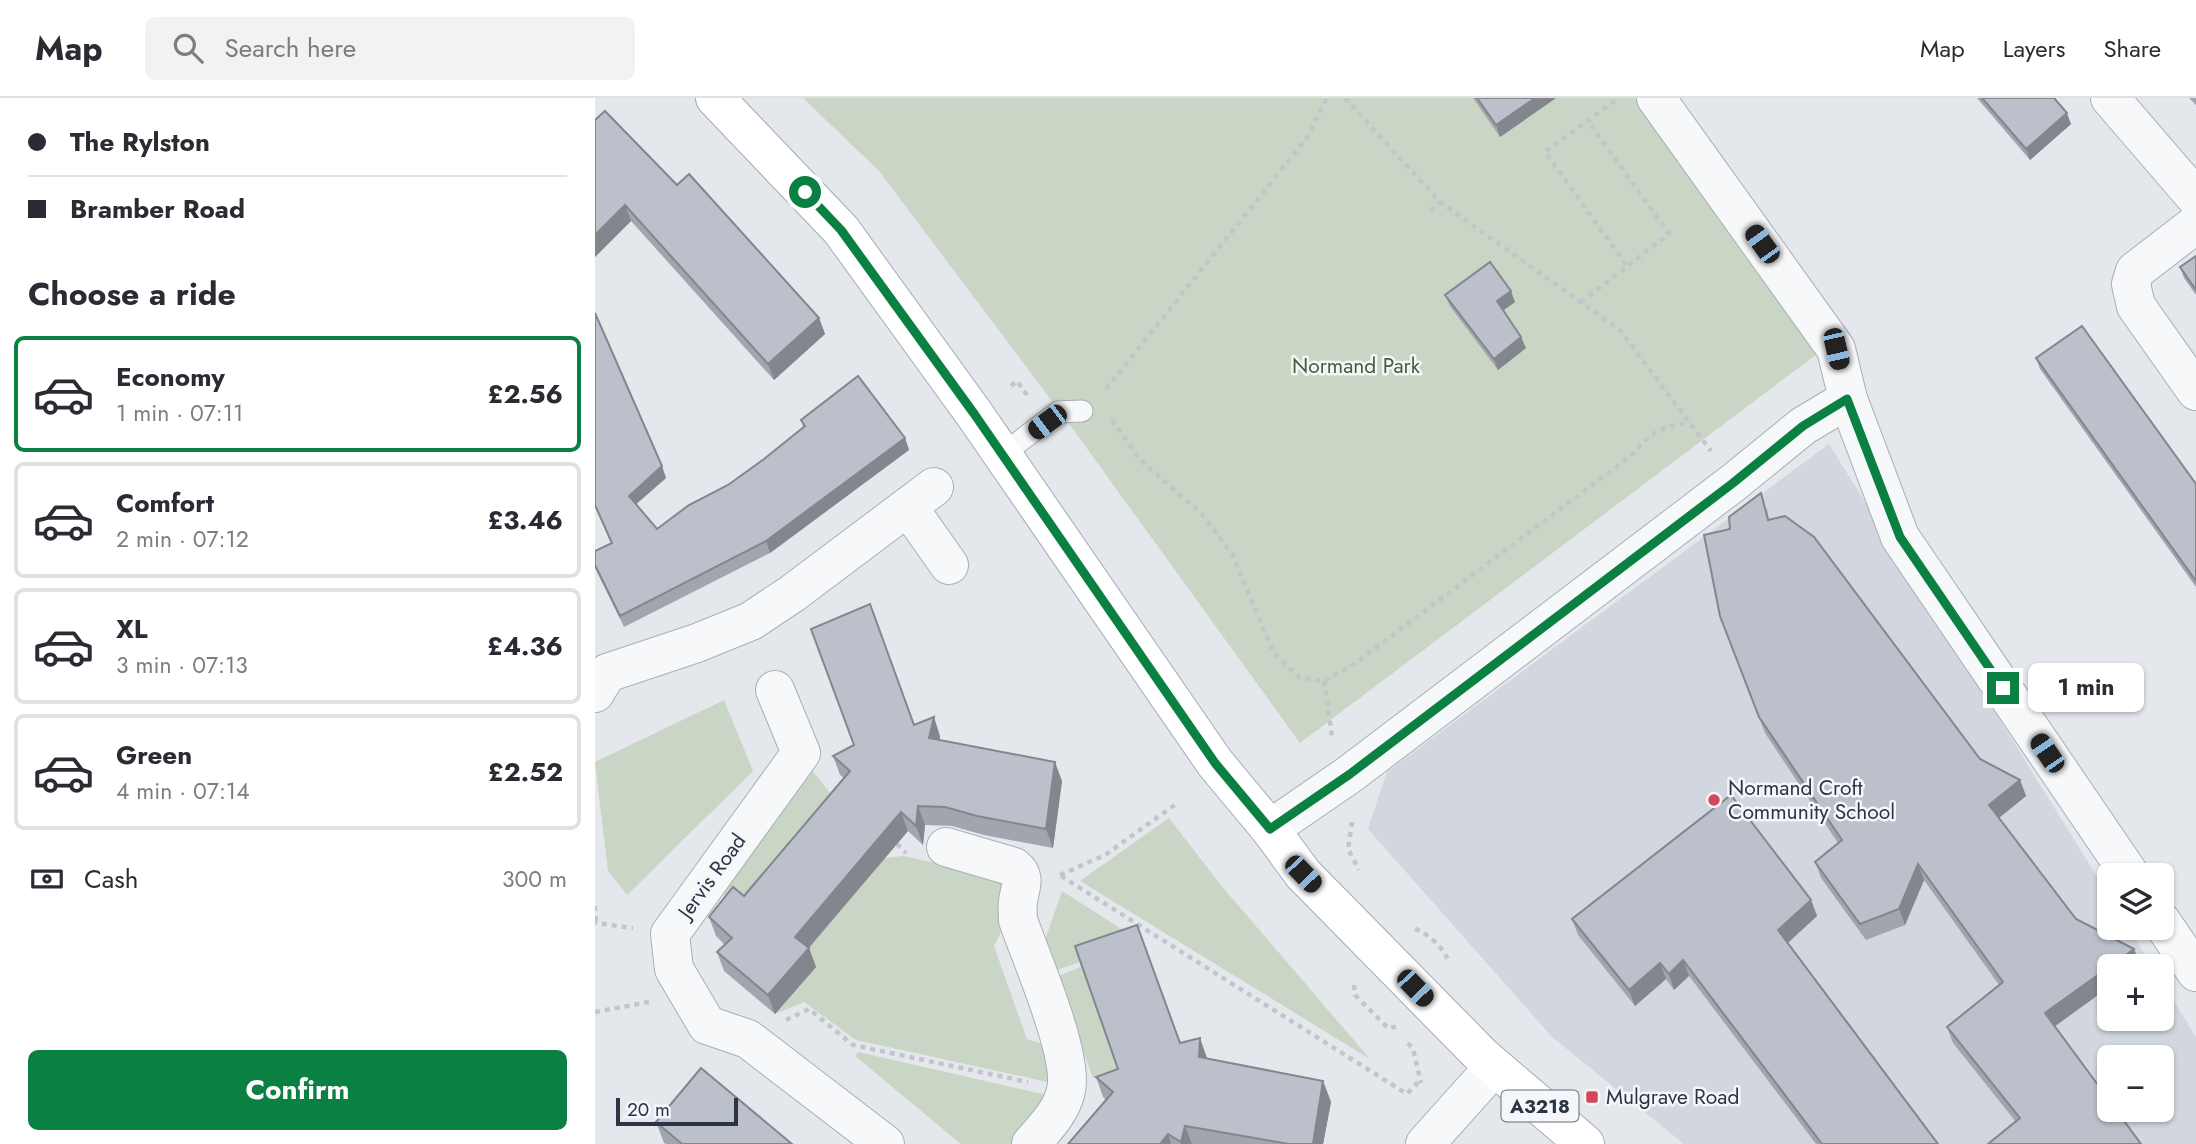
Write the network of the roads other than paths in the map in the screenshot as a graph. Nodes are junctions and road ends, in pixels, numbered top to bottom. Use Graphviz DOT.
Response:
graph roads {
  1 [pos="715,98"];
  2 [pos="1656,98"];
  3 [pos="2110,98"];
  4 [pos="2196,198"];
  5 [pos="2196,224"];
  6 [pos="2196,391"];
  7 [pos="1847,399"];
  8 [pos="1090,405"];
  9 [pos="1002,455"];
  10 [pos="949,565"];
  11 [pos="599,672"];
  12 [pos="775,690"];
  13 [pos="1270,829"];
  14 [pos="946,847"];
  15 [pos="2122,863"];
  16 [pos="2174,940"];
  17 [pos="2196,972"];
  18 [pos="1494,1067"];
  19 [pos="885,1144"];
  20 [pos="1031,1144"];
  21 [pos="1425,1144"];
  22 [pos="1585,1144"];
  1 -- 9 [label="main road, A3218"];
  2 -- 7 [label="street"];
  3 -- 4 [label="street"];
  5 -- 6 [label="street"];
  7 -- 13 [label="street"];
  7 -- 15 [label="street"];
  8 -- 9 [label="lane"];
  9 -- 13 [label="main road, A3218"];
  10 -- 11 [label="street"];
  12 -- 19 [label="street, Jervis Road"];
  13 -- 18 [label="main road, A3218"];
  14 -- 20 [label="street"];
  16 -- 17 [label="street"];
  18 -- 21 [label="street"];
  18 -- 22 [label="main road, A3218"];
}
